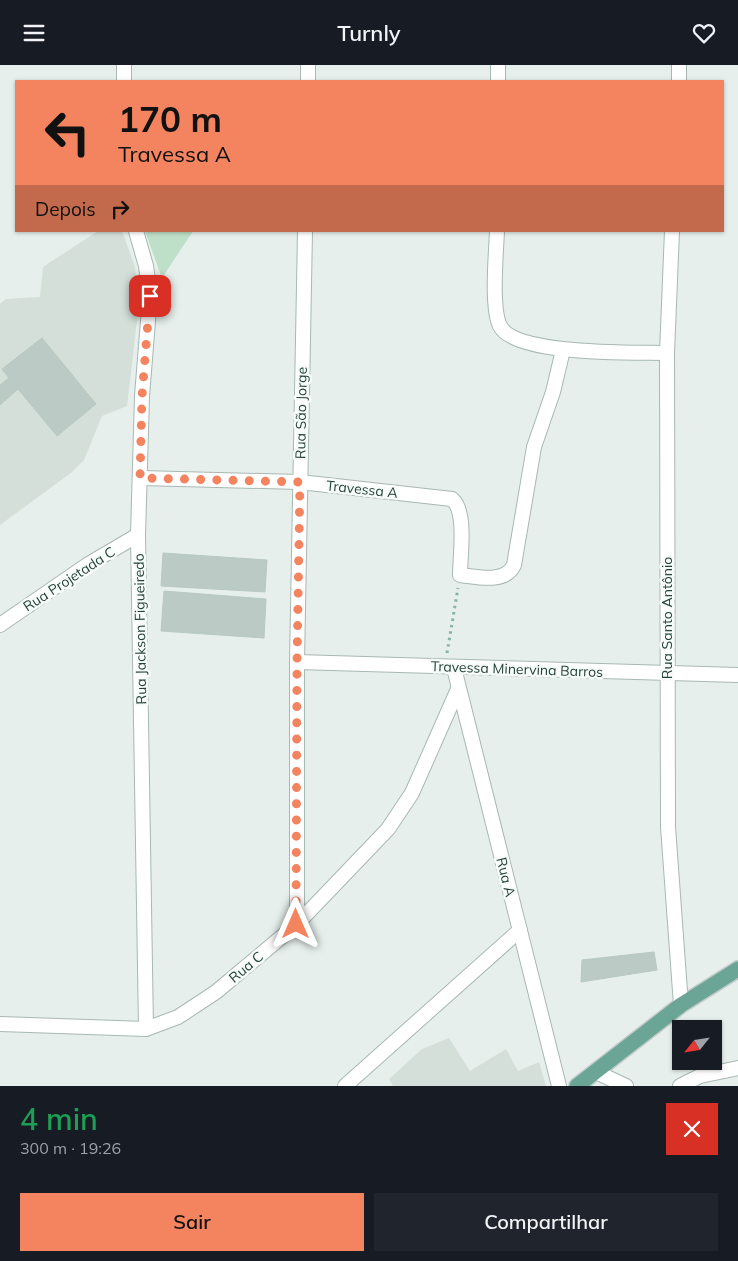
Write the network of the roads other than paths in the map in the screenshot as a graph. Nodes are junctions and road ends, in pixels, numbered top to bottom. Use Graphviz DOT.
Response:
graph roads {
  1 [pos="124,65"];
  2 [pos="308,65"];
  3 [pos="498,65"];
  4 [pos="679,65"];
  5 [pos="124,80"];
  6 [pos="308,80"];
  7 [pos="498,80"];
  8 [pos="678,80"];
  9 [pos="136,232"];
  10 [pos="305,232"];
  11 [pos="496,232"];
  12 [pos="672,232"];
  13 [pos="563,350"];
  14 [pos="667,353"];
  15 [pos="140,478"];
  16 [pos="300,482"];
  17 [pos="138,535"];
  18 [pos="0,625"];
  19 [pos="297,662"];
  20 [pos="454,668"];
  21 [pos="667,673"];
  22 [pos="738,675"];
  23 [pos="458,689"];
  24 [pos="296,924"];
  25 [pos="520,931"];
  26 [pos="738,969"];
  27 [pos="681,1005"];
  28 [pos="0,1024"];
  29 [pos="146,1029"];
  30 [pos="738,1068"];
  31 [pos="596,1072"];
  32 [pos="345,1086"];
  33 [pos="560,1086"];
  34 [pos="577,1086"];
  35 [pos="626,1086"];
  36 [pos="680,1086"];
  1 -- 5 [label="street"];
  2 -- 6 [label="street"];
  3 -- 7 [label="street"];
  4 -- 8 [label="street"];
  9 -- 15 [label="street, Rua Jackson Figueiredo"];
  10 -- 16 [label="street, Rua São Jorge"];
  11 -- 13 [label="street"];
  12 -- 14 [label="street, Rua Santo Antônio"];
  13 -- 14 [label="street"];
  13 -- 16 [label="street, Travessa A"];
  14 -- 21 [label="street, Rua Santo Antônio"];
  15 -- 16 [label="street, Travessa A"];
  15 -- 17 [label="street, Rua Jackson Figueiredo"];
  16 -- 19 [label="street, Rua São Jorge"];
  17 -- 18 [label="street, Rua Projetada C"];
  17 -- 29 [label="street, Rua Jackson Figueiredo"];
  19 -- 20 [label="street, Travessa Minervina Barros"];
  19 -- 24 [label="street, Rua São Jorge"];
  20 -- 21 [label="street, Travessa Minervina Barros"];
  20 -- 23 [label="street, Rua A"];
  21 -- 22 [label="street, Travessa Minervina Barros"];
  21 -- 27 [label="street, Rua Santo Antônio"];
  23 -- 24 [label="street, Rua C"];
  23 -- 25 [label="street, Rua A"];
  24 -- 29 [label="street, Rua C"];
  25 -- 32 [label="street"];
  25 -- 33 [label="street, Rua A"];
  26 -- 27 [label="main road"];
  27 -- 31 [label="main road"];
  28 -- 29 [label="street, Rua C"];
  30 -- 36 [label="street"];
  31 -- 34 [label="main road"];
  31 -- 35 [label="street"];
}
